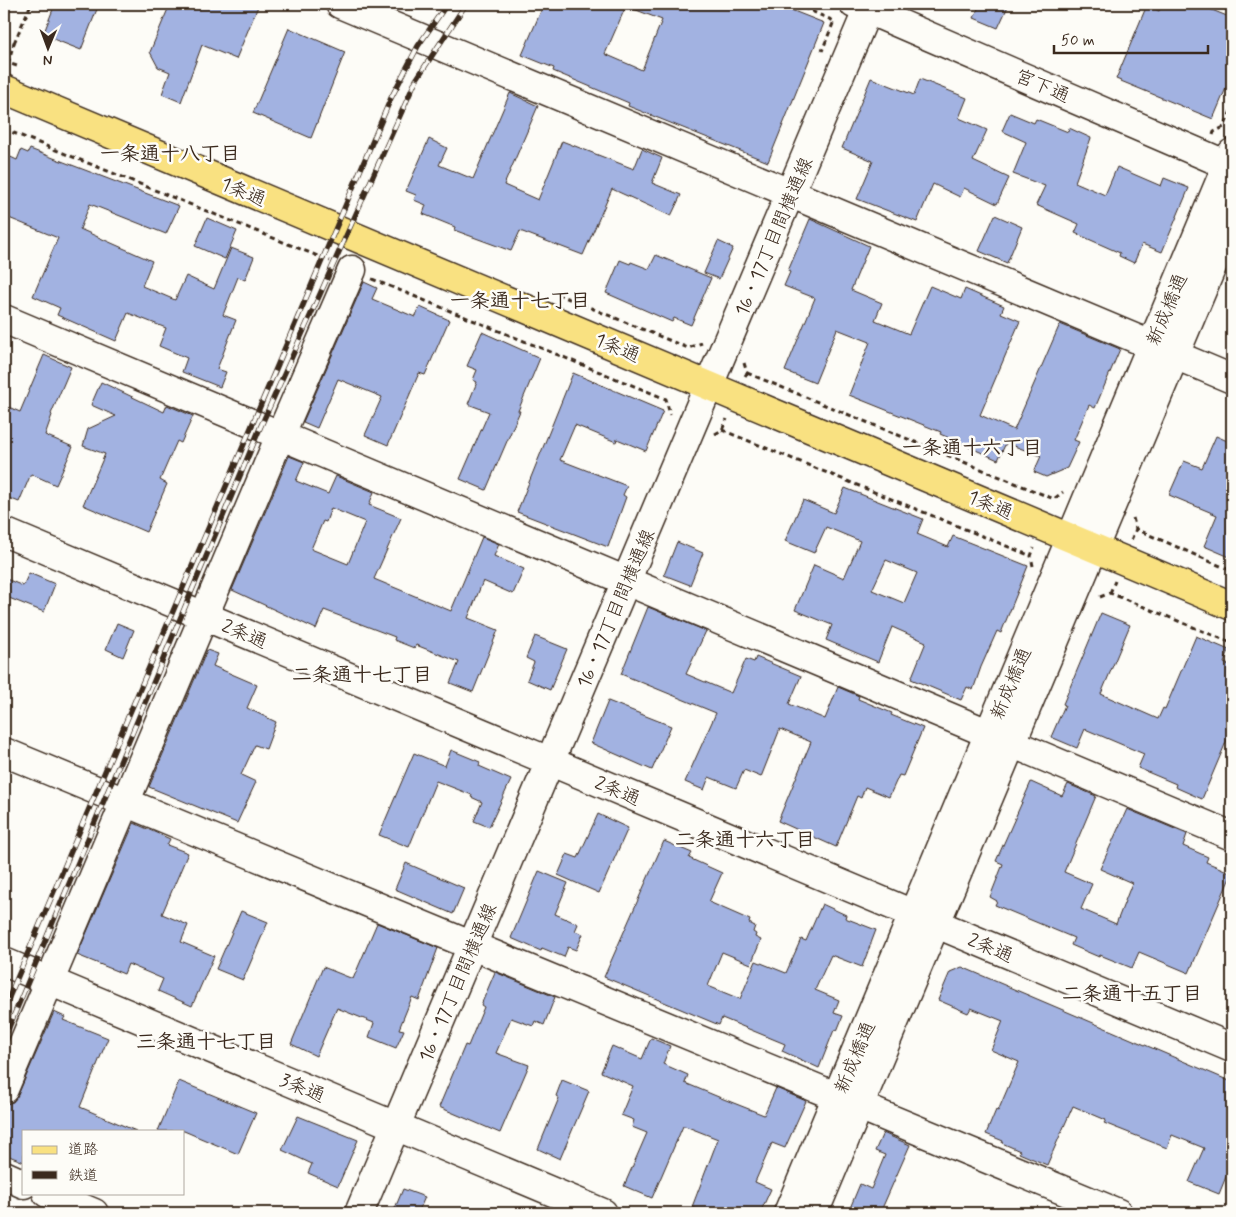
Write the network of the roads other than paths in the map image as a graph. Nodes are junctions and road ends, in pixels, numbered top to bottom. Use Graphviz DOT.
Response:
graph roads {
  1 [pos="340,4"];
  2 [pos="864,6"];
  3 [pos="4,89"];
  4 [pos="1231,161"];
  5 [pos="791,194"];
  6 [pos="1232,219"];
  7 [pos="352,270"];
  8 [pos="4,319"];
  9 [pos="1163,350"];
  10 [pos="1232,380"];
  11 [pos="710,386"];
  12 [pos="280,436"];
  13 [pos="4,532"];
  14 [pos="1082,543"];
  15 [pos="627,581"];
  16 [pos="1232,606"];
  17 [pos="205,616"];
  18 [pos="1000,738"];
  19 [pos="4,752"];
  20 [pos="549,761"];
  21 [pos="125,803"];
  22 [pos="1232,836"];
  23 [pos="925,919"];
  24 [pos="474,945"];
  25 [pos="4,962"];
  26 [pos="49,982"];
  27 [pos="1232,1048"];
  28 [pos="4,1089"];
  29 [pos="848,1101"];
  30 [pos="395,1125"];
  31 [pos="4,1175"];
  32 [pos="22,1183"];
  33 [pos="49,1194"];
  34 [pos="94,1213"];
  35 [pos="359,1213"];
  36 [pos="603,1213"];
  37 [pos="788,1213"];
  38 [pos="814,1213"];
  39 [pos="1118,1213"];
  1 -- 5 [label="street"];
  2 -- 4 [label="street, 宮下通"];
  2 -- 5 [label="street, 16・17丁目間横通線"];
  3 -- 11 [label="main road, 1条通"];
  4 -- 9 [label="street, 新成橋通"];
  5 -- 9 [label="street"];
  5 -- 11 [label="street, 16・17丁目間横通線"];
  6 -- 9 [label="street, 新成橋通"];
  7 -- 12 [label="street"];
  8 -- 12 [label="street"];
  9 -- 10 [label="street"];
  9 -- 14 [label="street, 新成橋通"];
  11 -- 14 [label="main road, 1条通"];
  11 -- 15 [label="street, 16・17丁目間横通線"];
  12 -- 15 [label="street"];
  12 -- 17 [label="street"];
  13 -- 17 [label="street, 2条通"];
  14 -- 16 [label="main road, 1条通"];
  14 -- 18 [label="street, 新成橋通"];
  15 -- 18 [label="street"];
  15 -- 20 [label="street, 16・17丁目間横通線"];
  17 -- 20 [label="street, 2条通"];
  17 -- 21 [label="street"];
  18 -- 22 [label="street"];
  18 -- 23 [label="street, 新成橋通"];
  19 -- 21 [label="street"];
  20 -- 23 [label="street, 2条通"];
  20 -- 24 [label="street, 16・17丁目間横通線"];
  21 -- 24 [label="street"];
  21 -- 26 [label="street"];
  23 -- 27 [label="street, 2条通"];
  23 -- 29 [label="street, 新成橋通"];
  24 -- 29 [label="street"];
  24 -- 30 [label="street, 16・17丁目間横通線"];
  25 -- 26 [label="street, 3条通"];
  26 -- 28 [label="street"];
  26 -- 30 [label="street, 3条通"];
  29 -- 37 [label="street, 新成橋通"];
  29 -- 38 [label="street, 新成橋通"];
  29 -- 39 [label="street"];
  30 -- 35 [label="street, 16・17丁目間横通線"];
  30 -- 36 [label="street, 3条通"];
  31 -- 32 [label="street"];
  33 -- 34 [label="street"];
}
